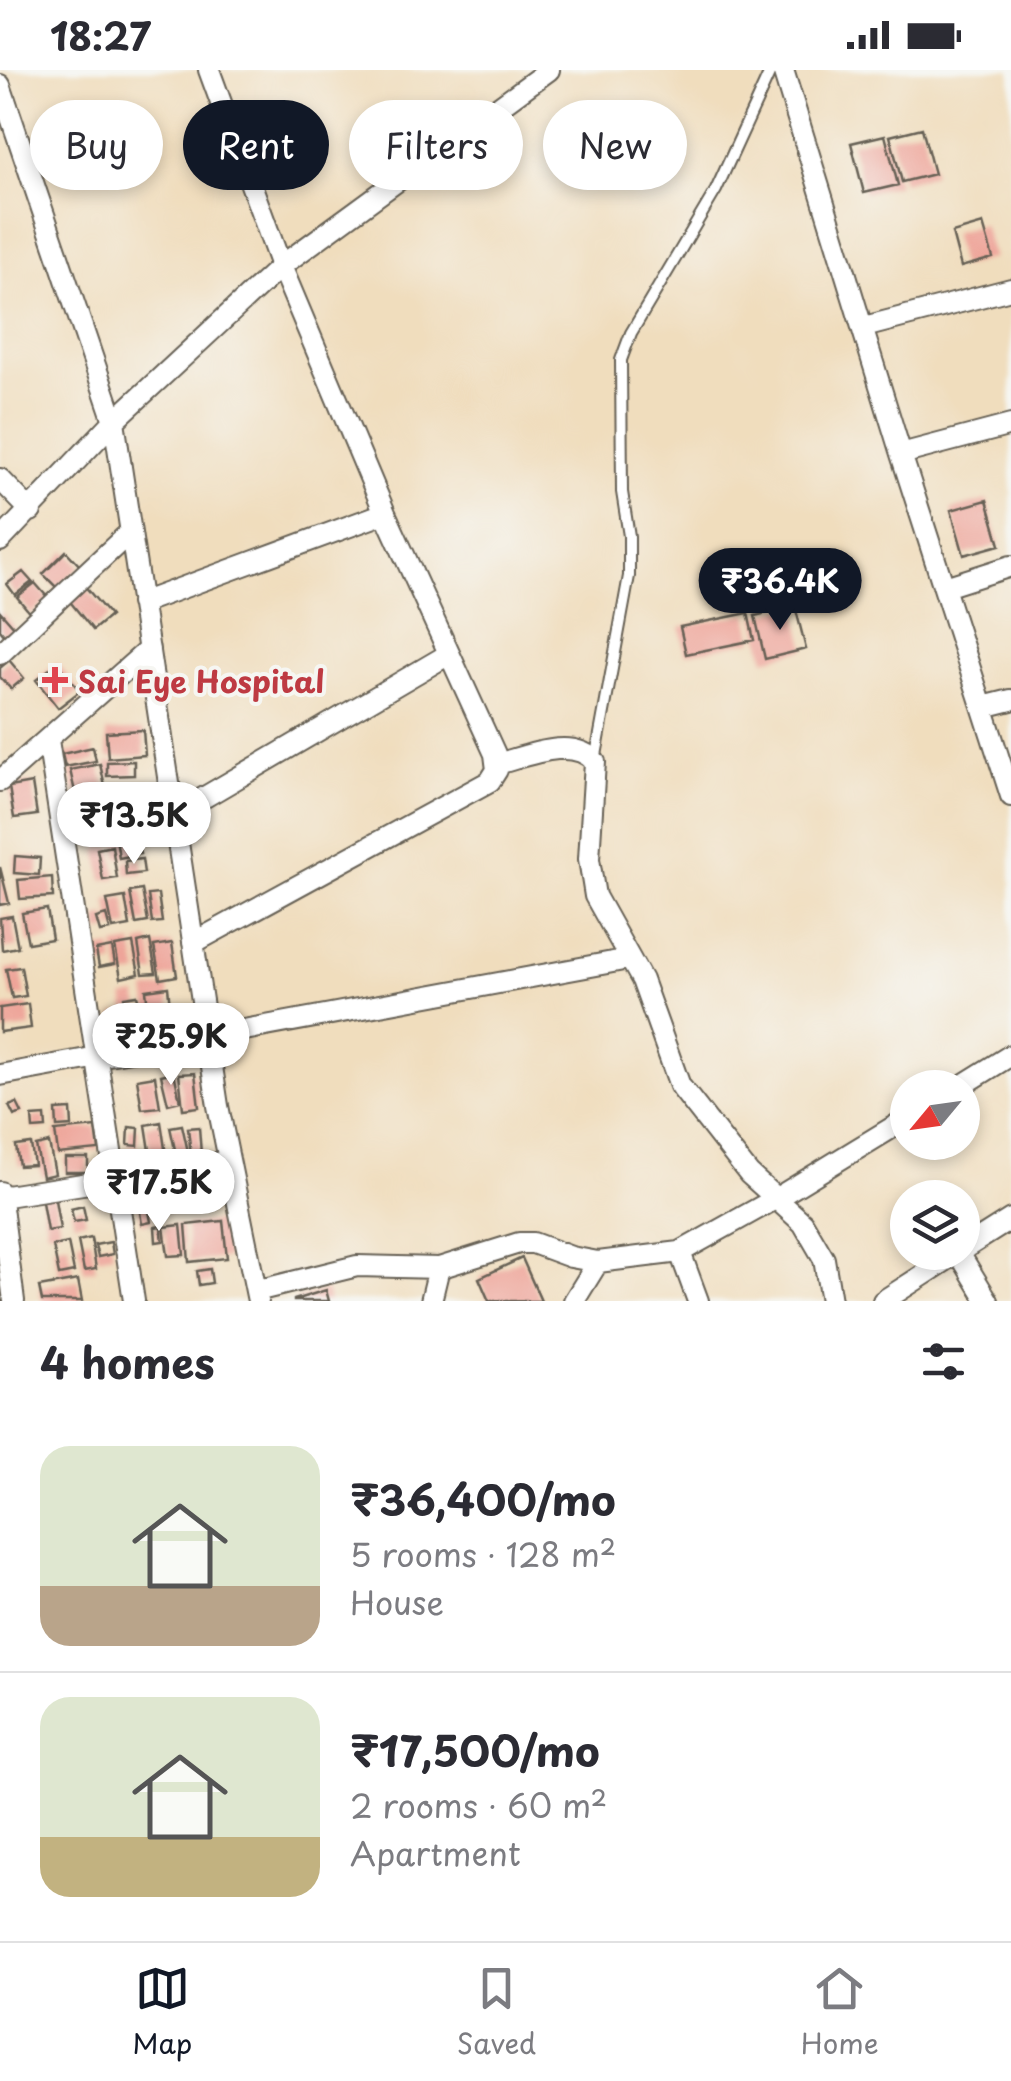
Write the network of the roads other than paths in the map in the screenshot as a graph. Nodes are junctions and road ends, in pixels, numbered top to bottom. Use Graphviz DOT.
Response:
graph roads {
  1 [pos="210,70"];
  2 [pos="549,70"];
  3 [pos="770,70"];
  4 [pos="783,70"];
  5 [pos="0,85"];
  6 [pos="282,266"];
  7 [pos="1011,289"];
  8 [pos="864,326"];
  9 [pos="114,421"];
  10 [pos="1011,425"];
  11 [pos="901,454"];
  12 [pos="0,479"];
  13 [pos="31,511"];
  14 [pos="385,513"];
  15 [pos="130,532"];
  16 [pos="0,542"];
  17 [pos="1011,566"];
  18 [pos="945,587"];
  19 [pos="142,603"];
  20 [pos="150,649"];
  21 [pos="0,654"];
  22 [pos="449,654"];
  23 [pos="1011,700"];
  24 [pos="983,707"];
  25 [pos="48,740"];
  26 [pos="595,762"];
  27 [pos="497,764"];
  28 [pos="0,781"];
  29 [pos="1011,796"];
  30 [pos="174,815"];
  31 [pos="193,943"];
  32 [pos="629,959"];
  33 [pos="208,1038"];
  34 [pos="1011,1055"];
  35 [pos="96,1058"];
  36 [pos="980,1074"];
  37 [pos="0,1075"];
  38 [pos="890,1129"];
  39 [pos="229,1161"];
  40 [pos="115,1179"];
  41 [pos="0,1195"];
  42 [pos="775,1200"];
  43 [pos="1011,1219"];
  44 [pos="980,1239"];
  45 [pos="680,1252"];
  46 [pos="598,1262"];
  47 [pos="440,1268"];
  48 [pos="932,1270"];
  49 [pos="970,1270"];
  50 [pos="257,1296"];
  51 [pos="14,1301"];
  52 [pos="134,1301"];
  53 [pos="431,1301"];
  54 [pos="574,1301"];
  55 [pos="698,1301"];
  56 [pos="832,1301"];
  57 [pos="883,1301"];
  58 [pos="988,1301"];
  1 -- 6 [label="street"];
  2 -- 6 [label="street"];
  3 -- 26 [label="lane"];
  4 -- 8 [label="street"];
  5 -- 9 [label="street"];
  6 -- 9 [label="street"];
  6 -- 14 [label="street"];
  7 -- 8 [label="street"];
  8 -- 11 [label="street"];
  9 -- 13 [label="street"];
  9 -- 15 [label="street"];
  10 -- 11 [label="street"];
  11 -- 18 [label="street"];
  12 -- 13 [label="street"];
  13 -- 16 [label="street"];
  14 -- 19 [label="street"];
  14 -- 22 [label="street"];
  15 -- 19 [label="street"];
  15 -- 21 [label="street"];
  17 -- 18 [label="street"];
  18 -- 24 [label="street"];
  19 -- 20 [label="street"];
  20 -- 25 [label="street"];
  20 -- 30 [label="street"];
  22 -- 27 [label="street"];
  22 -- 30 [label="street"];
  23 -- 24 [label="street"];
  24 -- 29 [label="street"];
  25 -- 28 [label="street"];
  25 -- 35 [label="street"];
  26 -- 27 [label="street"];
  26 -- 32 [label="street"];
  27 -- 31 [label="street"];
  30 -- 31 [label="street"];
  31 -- 33 [label="street"];
  32 -- 33 [label="street"];
  32 -- 42 [label="street"];
  33 -- 35 [label="street"];
  33 -- 39 [label="street"];
  34 -- 36 [label="street"];
  35 -- 37 [label="street"];
  35 -- 40 [label="street"];
  38 -- 42 [label="street"];
  39 -- 40 [label="street"];
  39 -- 50 [label="street"];
  40 -- 41 [label="street"];
  40 -- 52 [label="street"];
  41 -- 51 [label="street"];
  42 -- 45 [label="street"];
  42 -- 56 [label="street"];
  43 -- 44 [label="street"];
  45 -- 46 [label="street"];
  45 -- 55 [label="street"];
  46 -- 47 [label="street"];
  46 -- 54 [label="street"];
  47 -- 50 [label="street"];
  47 -- 53 [label="street"];
  48 -- 57 [label="street"];
  49 -- 58 [label="street"];
}
